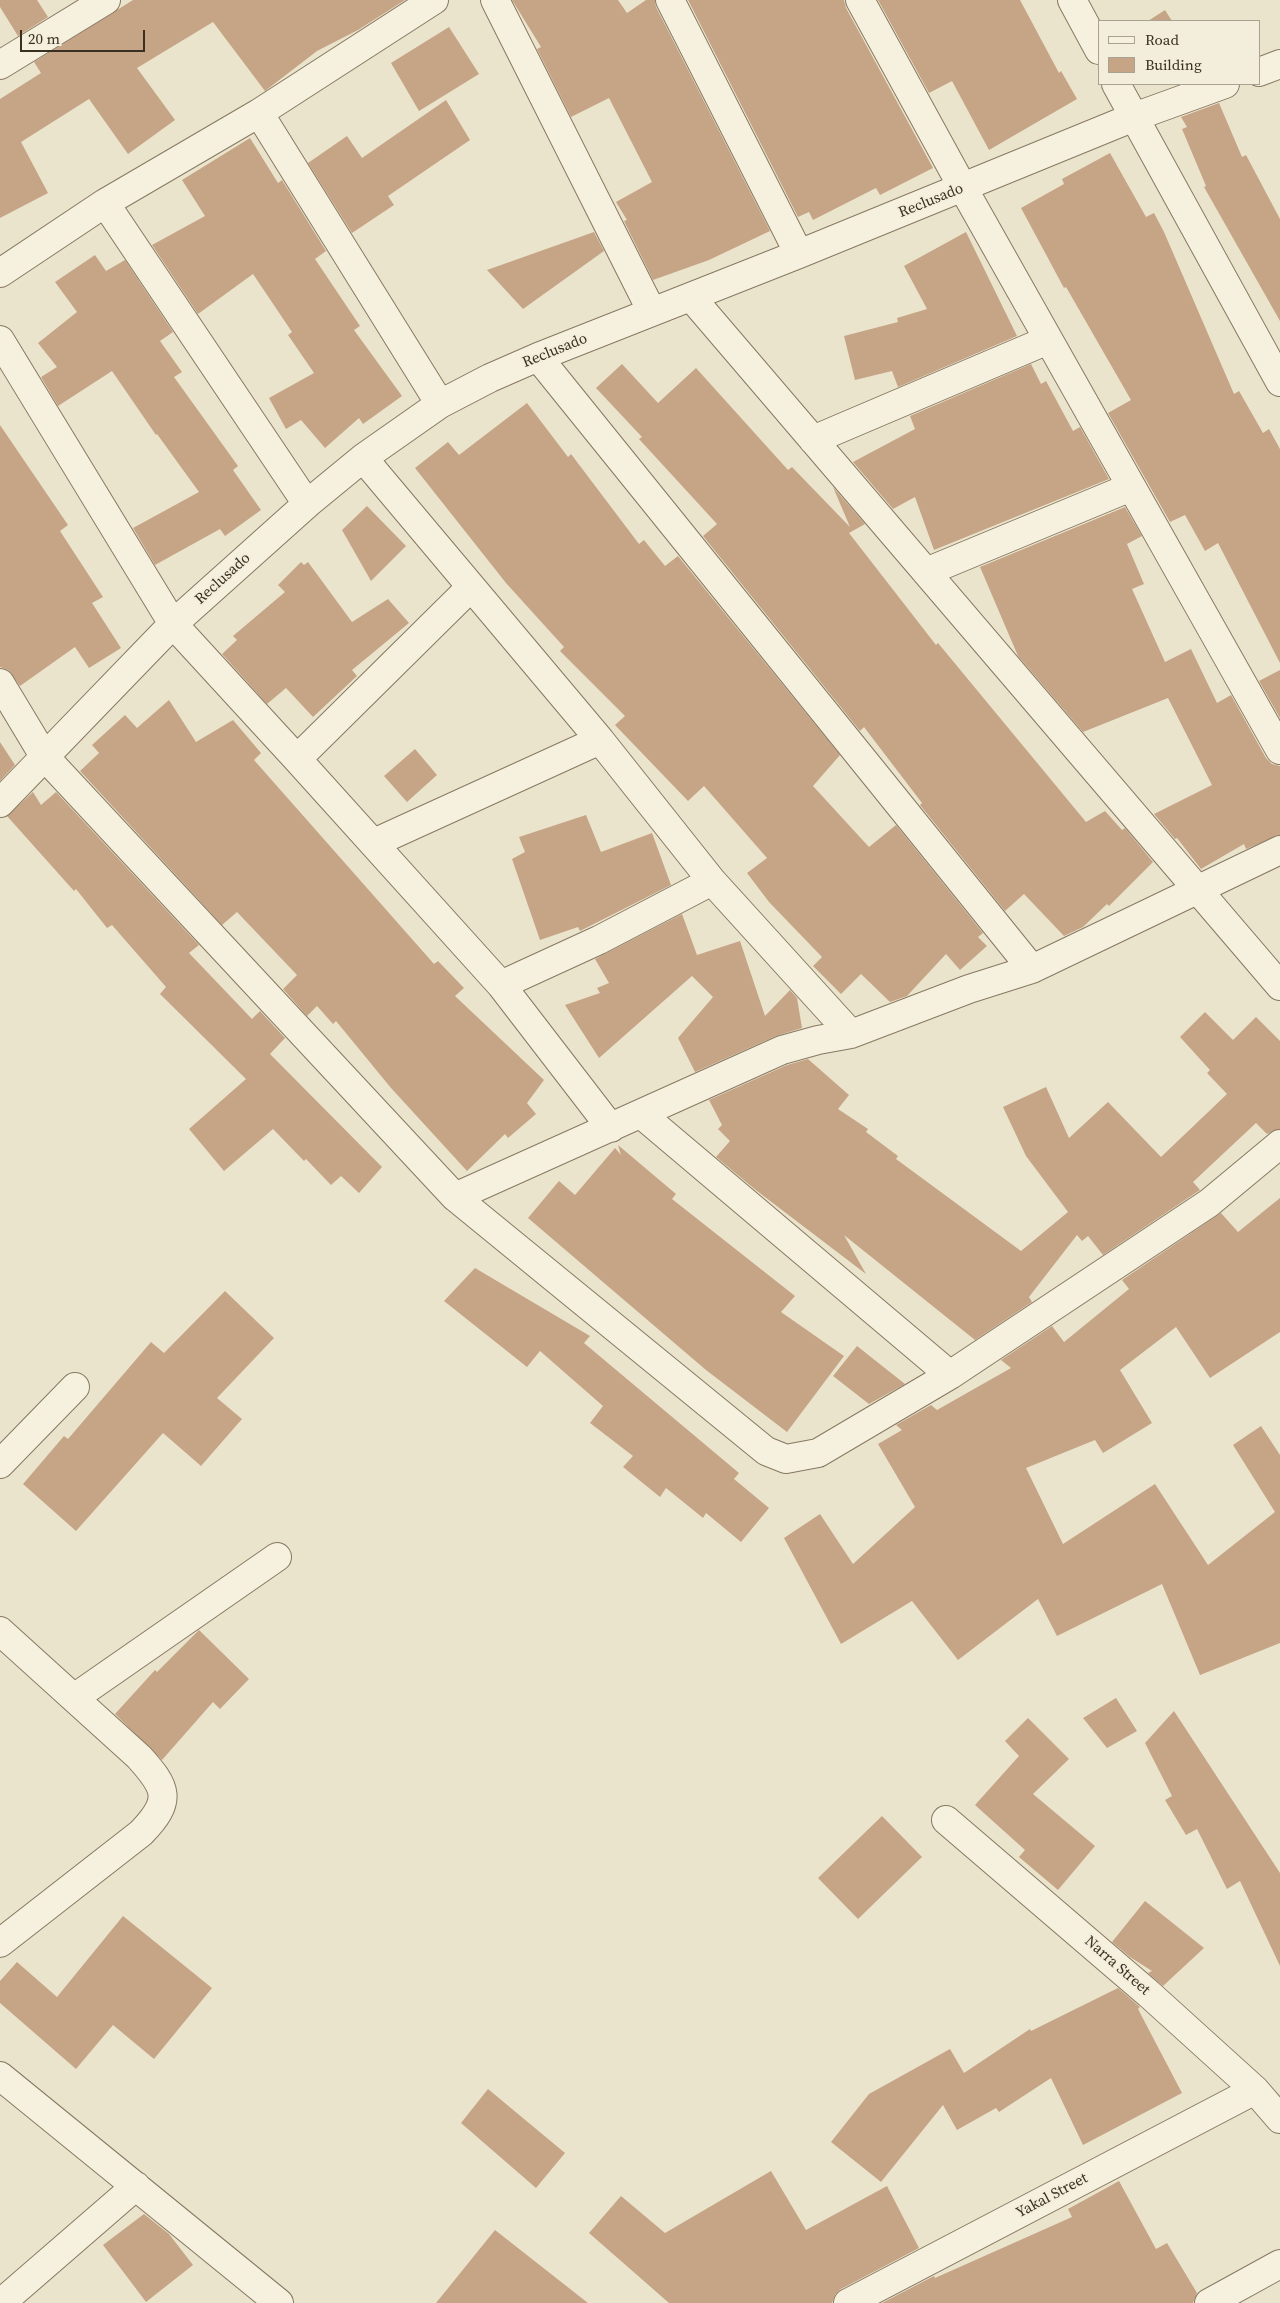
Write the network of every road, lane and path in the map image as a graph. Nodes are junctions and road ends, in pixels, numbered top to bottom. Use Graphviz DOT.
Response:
graph roads {
  1 [pos="106,0"];
  2 [pos="434,0"];
  3 [pos="495,0"];
  4 [pos="670,0"];
  5 [pos="860,0"];
  6 [pos="1072,0"];
  7 [pos="71,9"];
  8 [pos="1098,48"];
  9 [pos="1280,64"];
  10 [pos="0,65"];
  11 [pos="1260,72"];
  12 [pos="1117,85"];
  13 [pos="1222,85"];
  14 [pos="259,113"];
  15 [pos="1134,117"];
  16 [pos="962,188"];
  17 [pos="105,203"];
  18 [pos="799,254"];
  19 [pos="0,273"];
  20 [pos="691,297"];
  21 [pos="652,312"];
  22 [pos="0,340"];
  23 [pos="1048,340"];
  24 [pos="538,357"];
  25 [pos="1280,382"];
  26 [pos="440,404"];
  27 [pos="813,440"];
  28 [pos="363,458"];
  29 [pos="1131,487"];
  30 [pos="307,504"];
  31 [pos="926,572"];
  32 [pos="471,587"];
  33 [pos="173,624"];
  34 [pos="0,683"];
  35 [pos="600,740"];
  36 [pos="1280,750"];
  37 [pos="44,756"];
  38 [pos="298,759"];
  39 [pos="0,804"];
  40 [pos="374,843"];
  41 [pos="1280,850"];
  42 [pos="712,881"];
  43 [pos="1198,890"];
  44 [pos="1032,970"];
  45 [pos="501,985"];
  46 [pos="1280,986"];
  47 [pos="850,1034"];
  48 [pos="641,1114"];
  49 [pos="610,1128"];
  50 [pos="1280,1144"];
  51 [pos="455,1197"];
  52 [pos="950,1375"];
  53 [pos="75,1387"];
  54 [pos="0,1464"];
  55 [pos="277,1557"];
  56 [pos="0,1631"];
  57 [pos="74,1698"];
  58 [pos="946,1820"];
  59 [pos="0,1943"];
  60 [pos="0,2076"];
  61 [pos="1255,2090"];
  62 [pos="1280,2119"];
  63 [pos="136,2186"];
  64 [pos="1280,2264"];
  65 [pos="1,2303"];
  66 [pos="279,2303"];
  67 [pos="848,2303"];
  68 [pos="1209,2303"];
  1 -- 7 [label="street"];
  2 -- 14 [label="street"];
  3 -- 21 [label="street"];
  4 -- 18 [label="street"];
  5 -- 16 [label="street"];
  6 -- 8 [label="street"];
  7 -- 10 [label="street"];
  9 -- 11 [label="street"];
  12 -- 15 [label="street"];
  13 -- 15 [label="street, Reclusado"];
  14 -- 17 [label="street"];
  14 -- 26 [label="street"];
  15 -- 16 [label="street, Reclusado"];
  15 -- 25 [label="street"];
  16 -- 18 [label="street, Reclusado"];
  16 -- 23 [label="street"];
  17 -- 19 [label="street"];
  17 -- 30 [label="street"];
  18 -- 20 [label="street, Reclusado"];
  20 -- 21 [label="street, Reclusado"];
  20 -- 27 [label="street"];
  21 -- 24 [label="street, Reclusado"];
  22 -- 33 [label="street"];
  23 -- 27 [label="street"];
  23 -- 29 [label="street"];
  24 -- 26 [label="street, Reclusado"];
  24 -- 44 [label="street"];
  26 -- 28 [label="street, Reclusado"];
  27 -- 31 [label="street"];
  28 -- 30 [label="street, Reclusado"];
  28 -- 32 [label="street"];
  29 -- 31 [label="street"];
  29 -- 36 [label="street"];
  30 -- 33 [label="street, Reclusado"];
  31 -- 43 [label="street"];
  32 -- 35 [label="street"];
  32 -- 38 [label="street"];
  33 -- 37 [label="street, Reclusado"];
  33 -- 38 [label="street"];
  34 -- 37 [label="street"];
  35 -- 40 [label="street"];
  35 -- 42 [label="street"];
  37 -- 39 [label="street, Reclusado"];
  37 -- 51 [label="street"];
  38 -- 40 [label="street"];
  40 -- 45 [label="street"];
  41 -- 43 [label="street"];
  42 -- 45 [label="street"];
  42 -- 47 [label="street"];
  43 -- 44 [label="street"];
  43 -- 46 [label="street"];
  44 -- 47 [label="street"];
  45 -- 49 [label="street"];
  47 -- 48 [label="street"];
  48 -- 49 [label="street"];
  48 -- 52 [label="street"];
  49 -- 51 [label="street"];
  50 -- 52 [label="street"];
  51 -- 52 [label="street"];
  53 -- 54 [label="street"];
  55 -- 57 [label="street"];
  56 -- 57 [label="street"];
  57 -- 59 [label="street"];
  58 -- 61 [label="street, Narra Street"];
  60 -- 63 [label="street"];
  61 -- 62 [label="street, Narra Street"];
  61 -- 67 [label="street, Yakal Street"];
  63 -- 65 [label="street"];
  63 -- 66 [label="street"];
  64 -- 68 [label="street"];
}
